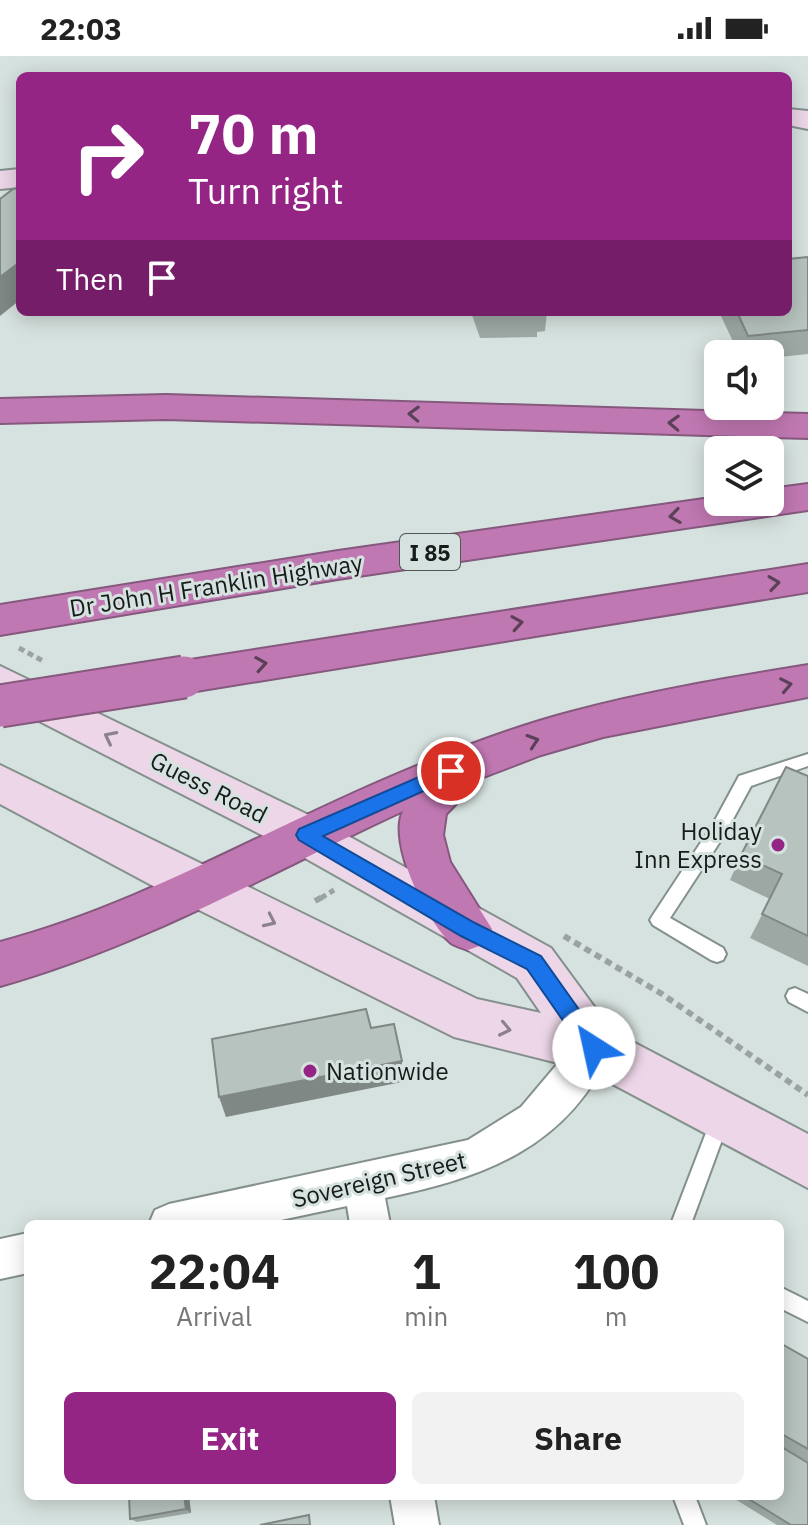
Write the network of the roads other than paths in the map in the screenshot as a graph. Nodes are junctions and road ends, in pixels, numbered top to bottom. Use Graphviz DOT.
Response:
graph roads {
  1 [pos="0,411"];
  2 [pos="808,426"];
  3 [pos="808,497"];
  4 [pos="808,578"];
  5 [pos="0,620"];
  6 [pos="808,681"];
  7 [pos="0,682"];
  8 [pos="0,706"];
  9 [pos="808,760"];
  10 [pos="475,761"];
  11 [pos="0,783"];
  12 [pos="305,835"];
  13 [pos="199,888"];
  14 [pos="468,929"];
  15 [pos="717,954"];
  16 [pos="0,964"];
  17 [pos="594,1048"];
  18 [pos="722,1116"];
  19 [pos="808,1162"];
  20 [pos="363,1184"];
  21 [pos="188,1220"];
  22 [pos="369,1220"];
  23 [pos="683,1220"];
  24 [pos="24,1254"];
  25 [pos="0,1259"];
  26 [pos="784,1299"];
  27 [pos="808,1312"];
  28 [pos="413,1500"];
  29 [pos="686,1500"];
  30 [pos="417,1525"];
  31 [pos="695,1525"];
  2 -- 1 [label="highway, one-way"];
  3 -- 5 [label="highway, Dr John H Franklin Highway / I 85, one-way"];
  8 -- 4 [label="highway, one-way, bridge"];
  10 -- 6 [label="highway, one-way"];
  12 -- 7 [label="main road, Guess Road, one-way"];
  9 -- 15 [label="lane"];
  10 -- 12 [label="highway"];
  10 -- 14 [label="highway"];
  11 -- 13 [label="main road, Guess Road"];
  12 -- 13 [label="highway"];
  12 -- 14 [label="main road, Guess Road"];
  13 -- 16 [label="highway"];
  13 -- 17 [label="main road, Guess Road, one-way"];
  14 -- 17 [label="main road, Guess Road"];
  17 -- 18 [label="main road, Guess Road"];
  17 -- 20 [label="street, Sovereign Street"];
  18 -- 19 [label="main road, Guess Road"];
  18 -- 23 [label="lane"];
  20 -- 21 [label="street, Sovereign Street"];
  20 -- 22 [label="street"];
  24 -- 25 [label="street"];
  26 -- 27 [label="lane"];
  28 -- 30 [label="street"];
  29 -- 31 [label="lane"];
}
